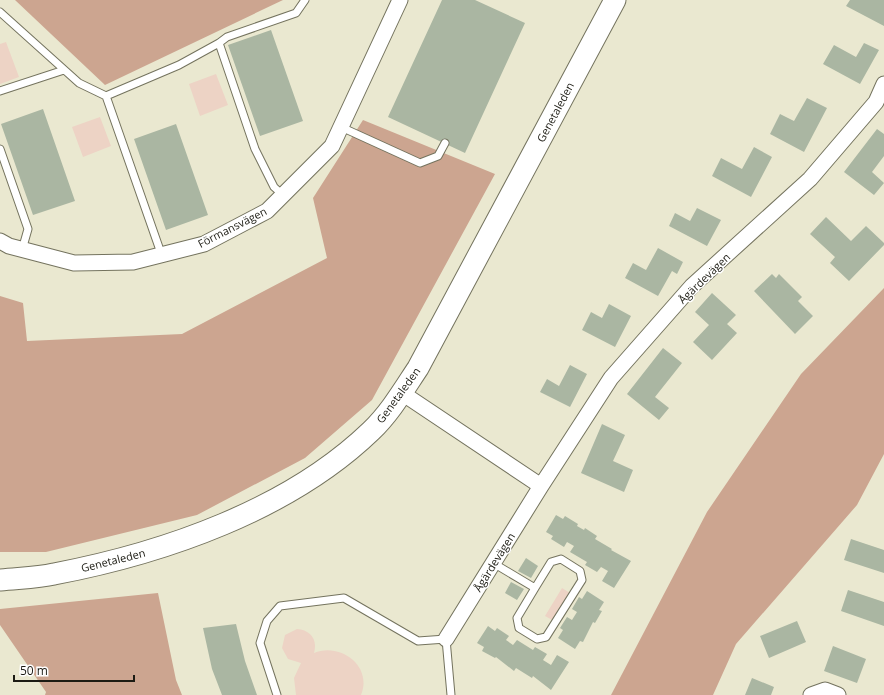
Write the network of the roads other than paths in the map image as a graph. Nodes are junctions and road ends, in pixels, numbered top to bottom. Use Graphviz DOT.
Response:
graph roads {
  1 [pos="305,0"];
  2 [pos="400,0"];
  3 [pos="615,0"];
  4 [pos="0,12"];
  5 [pos="219,43"];
  6 [pos="64,70"];
  7 [pos="884,84"];
  8 [pos="0,91"];
  9 [pos="106,96"];
  10 [pos="341,127"];
  11 [pos="445,143"];
  12 [pos="0,150"];
  13 [pos="283,195"];
  14 [pos="0,241"];
  15 [pos="22,250"];
  16 [pos="162,256"];
  17 [pos="402,393"];
  18 [pos="540,486"];
  19 [pos="493,563"];
  20 [pos="0,580"];
  21 [pos="535,588"];
  22 [pos="446,639"];
  23 [pos="277,695"];
  24 [pos="451,695"];
  25 [pos="811,695"];
  26 [pos="838,695"];
  1 -- 5 [label="lane"];
  2 -- 10 [label="street, Förmansvägen"];
  3 -- 17 [label="main road, Genetaleden"];
  4 -- 6 [label="lane"];
  5 -- 9 [label="lane"];
  5 -- 13 [label="lane"];
  6 -- 8 [label="lane"];
  6 -- 9 [label="lane"];
  7 -- 18 [label="street, Ågärdevägen"];
  9 -- 16 [label="lane"];
  10 -- 11 [label="lane"];
  10 -- 13 [label="street, Förmansvägen"];
  12 -- 15 [label="lane"];
  13 -- 16 [label="street, Förmansvägen"];
  14 -- 15 [label="street, Förmansvägen"];
  15 -- 16 [label="street, Förmansvägen"];
  17 -- 18 [label="street"];
  17 -- 20 [label="main road, Genetaleden"];
  18 -- 19 [label="street, Ågärdevägen"];
  19 -- 21 [label="lane"];
  19 -- 22 [label="street, Ågärdevägen"];
  21 -- 21 [label="lane"];
  22 -- 23 [label="lane"];
  22 -- 24 [label="lane"];
  25 -- 26 [label="street"];
}
